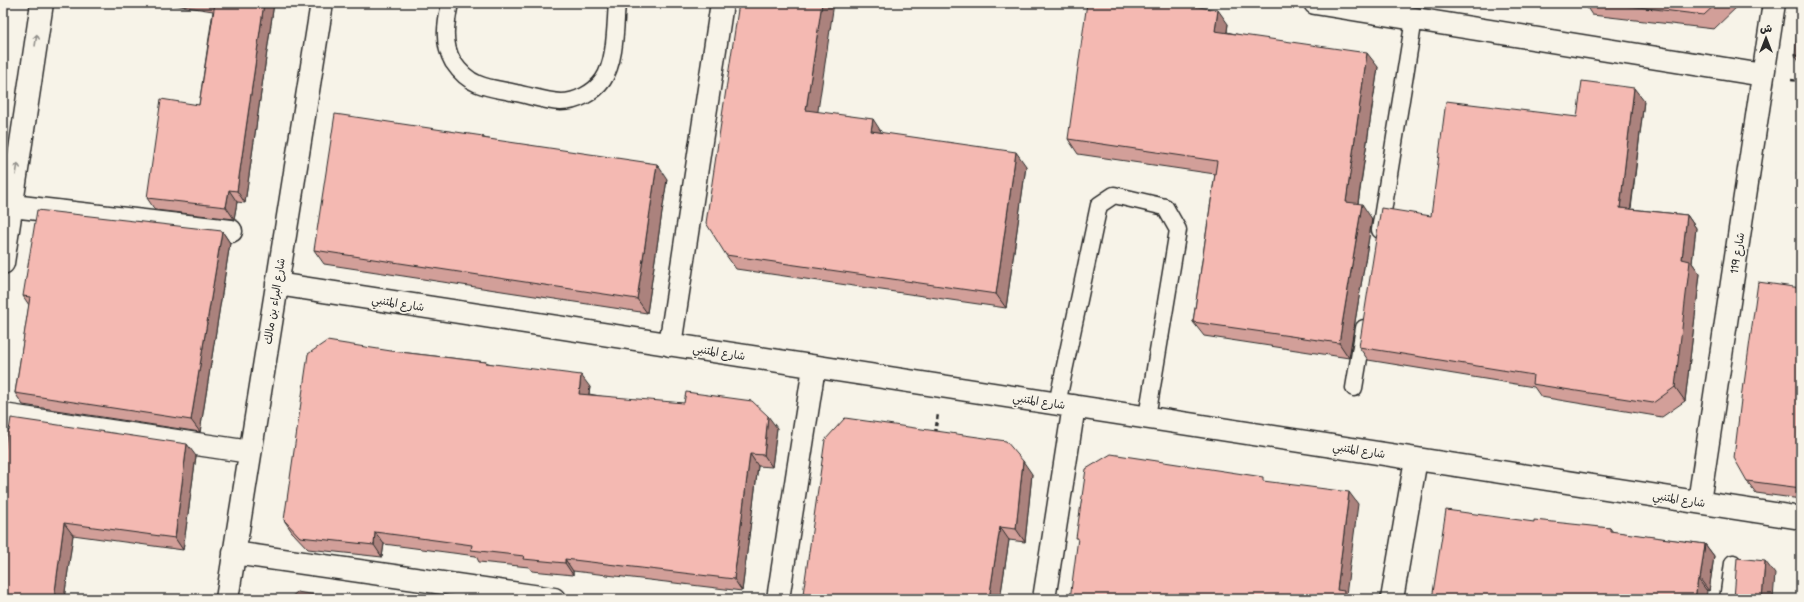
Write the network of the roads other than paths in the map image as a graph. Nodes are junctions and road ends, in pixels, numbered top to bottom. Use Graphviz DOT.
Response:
graph roads {
  1 [pos="42,3"];
  2 [pos="322,3"];
  3 [pos="450,3"];
  4 [pos="617,3"];
  5 [pos="722,3"];
  6 [pos="1315,3"];
  7 [pos="1774,3"];
  8 [pos="1401,12"];
  9 [pos="1763,75"];
  10 [pos="12,206"];
  11 [pos="231,231"];
  12 [pos="1377,247"];
  13 [pos="3,263"];
  14 [pos="277,284"];
  15 [pos="1367,310"];
  16 [pos="670,345"];
  17 [pos="814,366"];
  18 [pos="1354,388"];
  19 [pos="1066,405"];
  20 [pos="3,415"];
  21 [pos="1147,417"];
  22 [pos="250,452"];
  23 [pos="1416,459"];
  24 [pos="1699,502"];
  25 [pos="1801,518"];
  26 [pos="234,553"];
  27 [pos="1733,563"];
  28 [pos="510,596"];
  29 [pos="227,599"];
  30 [pos="554,599"];
  31 [pos="778,599"];
  32 [pos="1044,599"];
  33 [pos="1392,599"];
  34 [pos="1728,599"];
  10 -- 1 [label="street, one-way"];
  2 -- 14 [label="street, شارع البراء بن مالك"];
  3 -- 4 [label="lane"];
  5 -- 16 [label="street"];
  6 -- 8 [label="street"];
  7 -- 9 [label="street, شارع 119"];
  8 -- 9 [label="street"];
  8 -- 12 [label="lane"];
  9 -- 24 [label="street, شارع 119"];
  10 -- 11 [label="street"];
  10 -- 13 [label="street"];
  14 -- 16 [label="street, شارع المتنبي"];
  14 -- 22 [label="street, شارع البراء بن مالك"];
  15 -- 18 [label="lane"];
  16 -- 17 [label="street, شارع المتنبي"];
  17 -- 19 [label="street, شارع المتنبي"];
  17 -- 31 [label="street"];
  19 -- 21 [label="street, شارع المتنبي"];
  19 -- 21 [label="lane"];
  19 -- 32 [label="street"];
  20 -- 22 [label="street"];
  21 -- 23 [label="street, شارع المتنبي"];
  22 -- 26 [label="street, شارع البراء بن مالك"];
  23 -- 24 [label="street, شارع المتنبي"];
  23 -- 33 [label="street"];
  24 -- 25 [label="street, شارع المتنبي"];
  26 -- 28 [label="street"];
  26 -- 29 [label="street, شارع البراء بن مالك"];
  27 -- 34 [label="lane"];
  28 -- 30 [label="street"];
}
